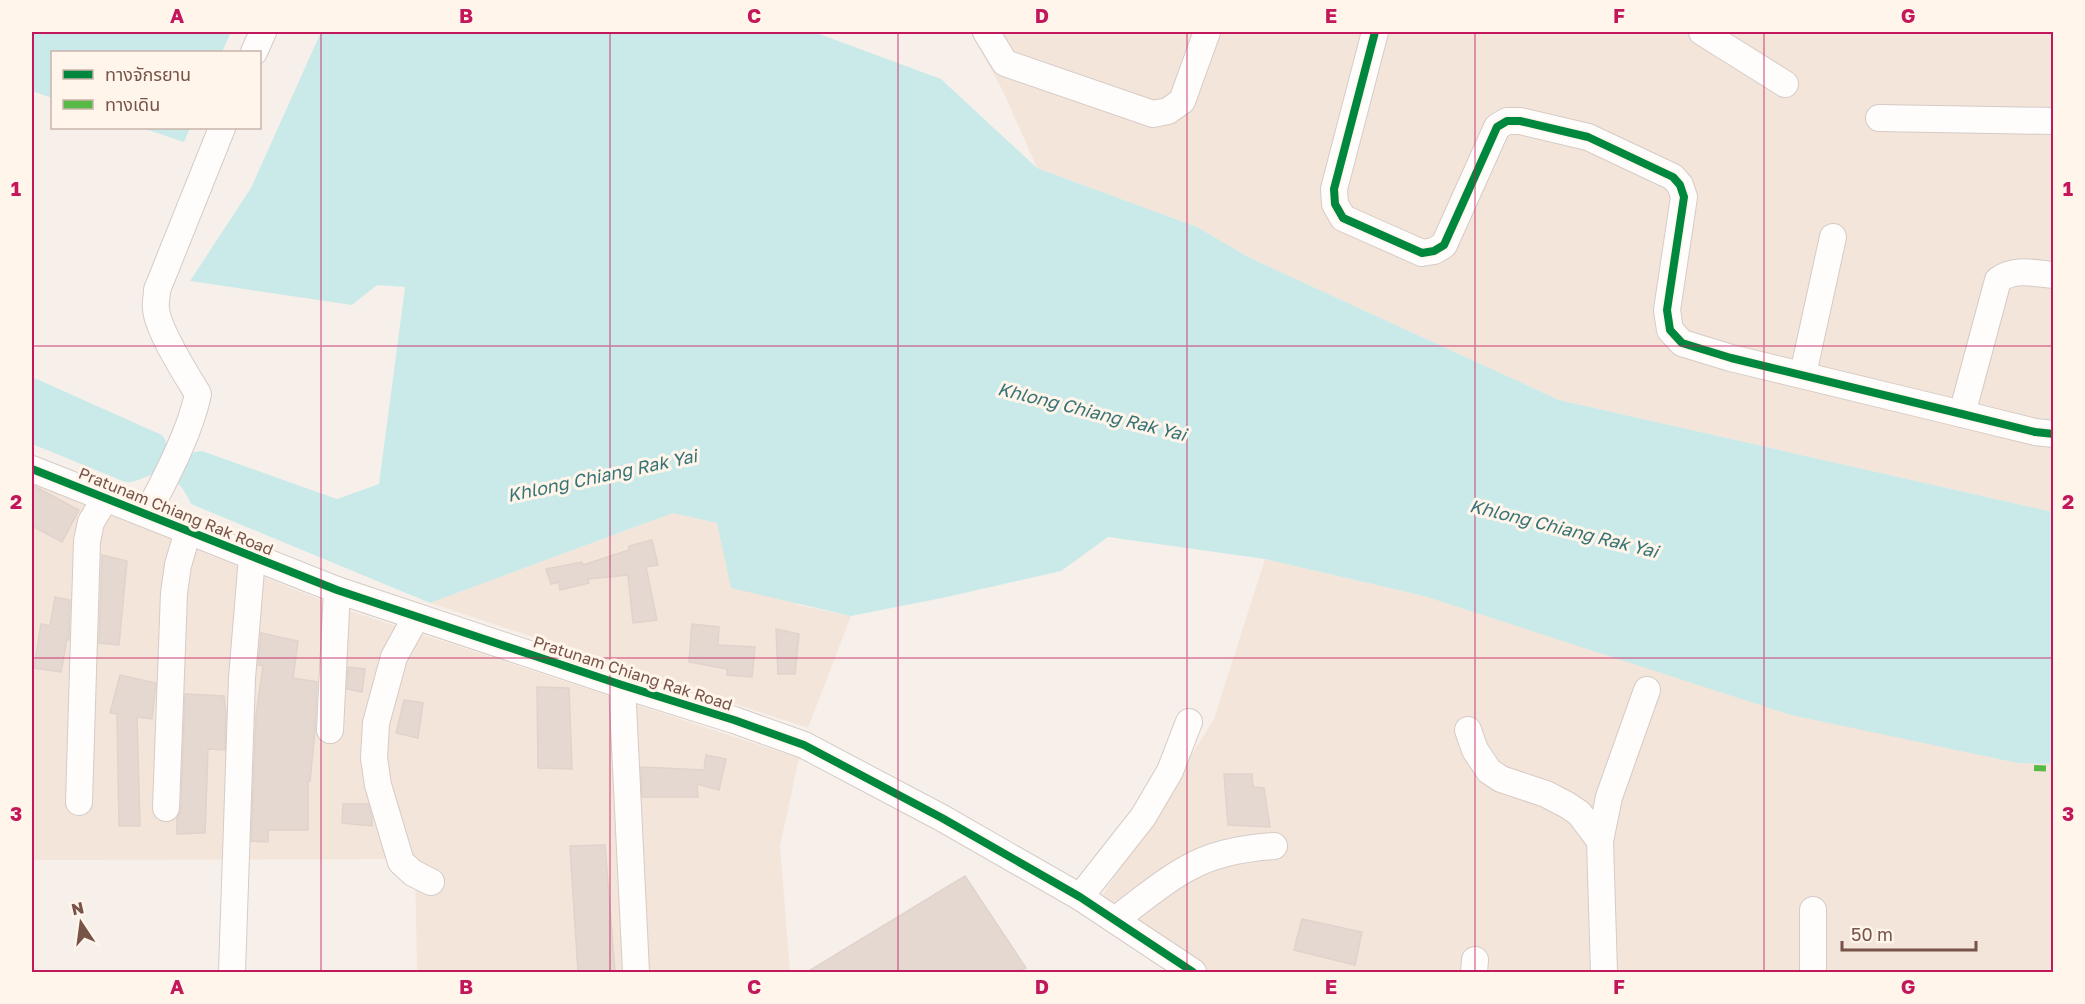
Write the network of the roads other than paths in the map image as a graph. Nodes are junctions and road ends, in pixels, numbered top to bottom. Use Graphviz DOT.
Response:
graph roads {
  1 [pos="263,32"];
  2 [pos="986,32"];
  3 [pos="1208,32"];
  4 [pos="1375,32"];
  5 [pos="1702,32"];
  6 [pos="254,51"];
  7 [pos="1785,84"];
  8 [pos="1879,118"];
  9 [pos="2054,121"];
  10 [pos="222,129"];
  11 [pos="1833,237"];
  12 [pos="2054,275"];
  13 [pos="1803,374"];
  14 [pos="1962,414"];
  15 [pos="2054,434"];
  16 [pos="32,469"];
  17 [pos="106,497"];
  18 [pos="147,514"];
  19 [pos="188,531"];
  20 [pos="252,557"];
  21 [pos="337,590"];
  22 [pos="416,617"];
  23 [pos="622,685"];
  24 [pos="1647,690"];
  25 [pos="1189,722"];
  26 [pos="330,730"];
  27 [pos="1468,730"];
  28 [pos="80,802"];
  29 [pos="166,808"];
  30 [pos="1600,841"];
  31 [pos="1274,846"];
  32 [pos="431,882"];
  33 [pos="1080,897"];
  34 [pos="1813,909"];
  35 [pos="1115,920"];
  36 [pos="232,972"];
  37 [pos="636,972"];
  38 [pos="1193,972"];
  39 [pos="1604,972"];
  40 [pos="1813,972"];
  1 -- 6 [label="street"];
  2 -- 3 [label="street"];
  4 -- 13 [label="street"];
  5 -- 7 [label="street"];
  8 -- 9 [label="street"];
  10 -- 18 [label="street"];
  11 -- 13 [label="street"];
  12 -- 14 [label="street"];
  13 -- 14 [label="street"];
  14 -- 15 [label="street"];
  16 -- 17 [label="street, Pratunam Chiang Rak Road"];
  17 -- 18 [label="street, Pratunam Chiang Rak Road"];
  17 -- 28 [label="street"];
  18 -- 19 [label="street, Pratunam Chiang Rak Road"];
  19 -- 20 [label="street, Pratunam Chiang Rak Road"];
  19 -- 29 [label="street"];
  20 -- 21 [label="street, Pratunam Chiang Rak Road"];
  20 -- 36 [label="street"];
  21 -- 22 [label="street, Pratunam Chiang Rak Road"];
  21 -- 26 [label="street"];
  22 -- 23 [label="street, Pratunam Chiang Rak Road"];
  22 -- 32 [label="street"];
  23 -- 33 [label="street, Pratunam Chiang Rak Road"];
  23 -- 37 [label="street"];
  24 -- 30 [label="street"];
  25 -- 33 [label="street"];
  27 -- 30 [label="street"];
  30 -- 39 [label="street"];
  31 -- 35 [label="street"];
  33 -- 35 [label="street, Pratunam Chiang Rak Road"];
  34 -- 40 [label="street"];
  35 -- 38 [label="street, Pratunam Chiang Rak Road"];
}
